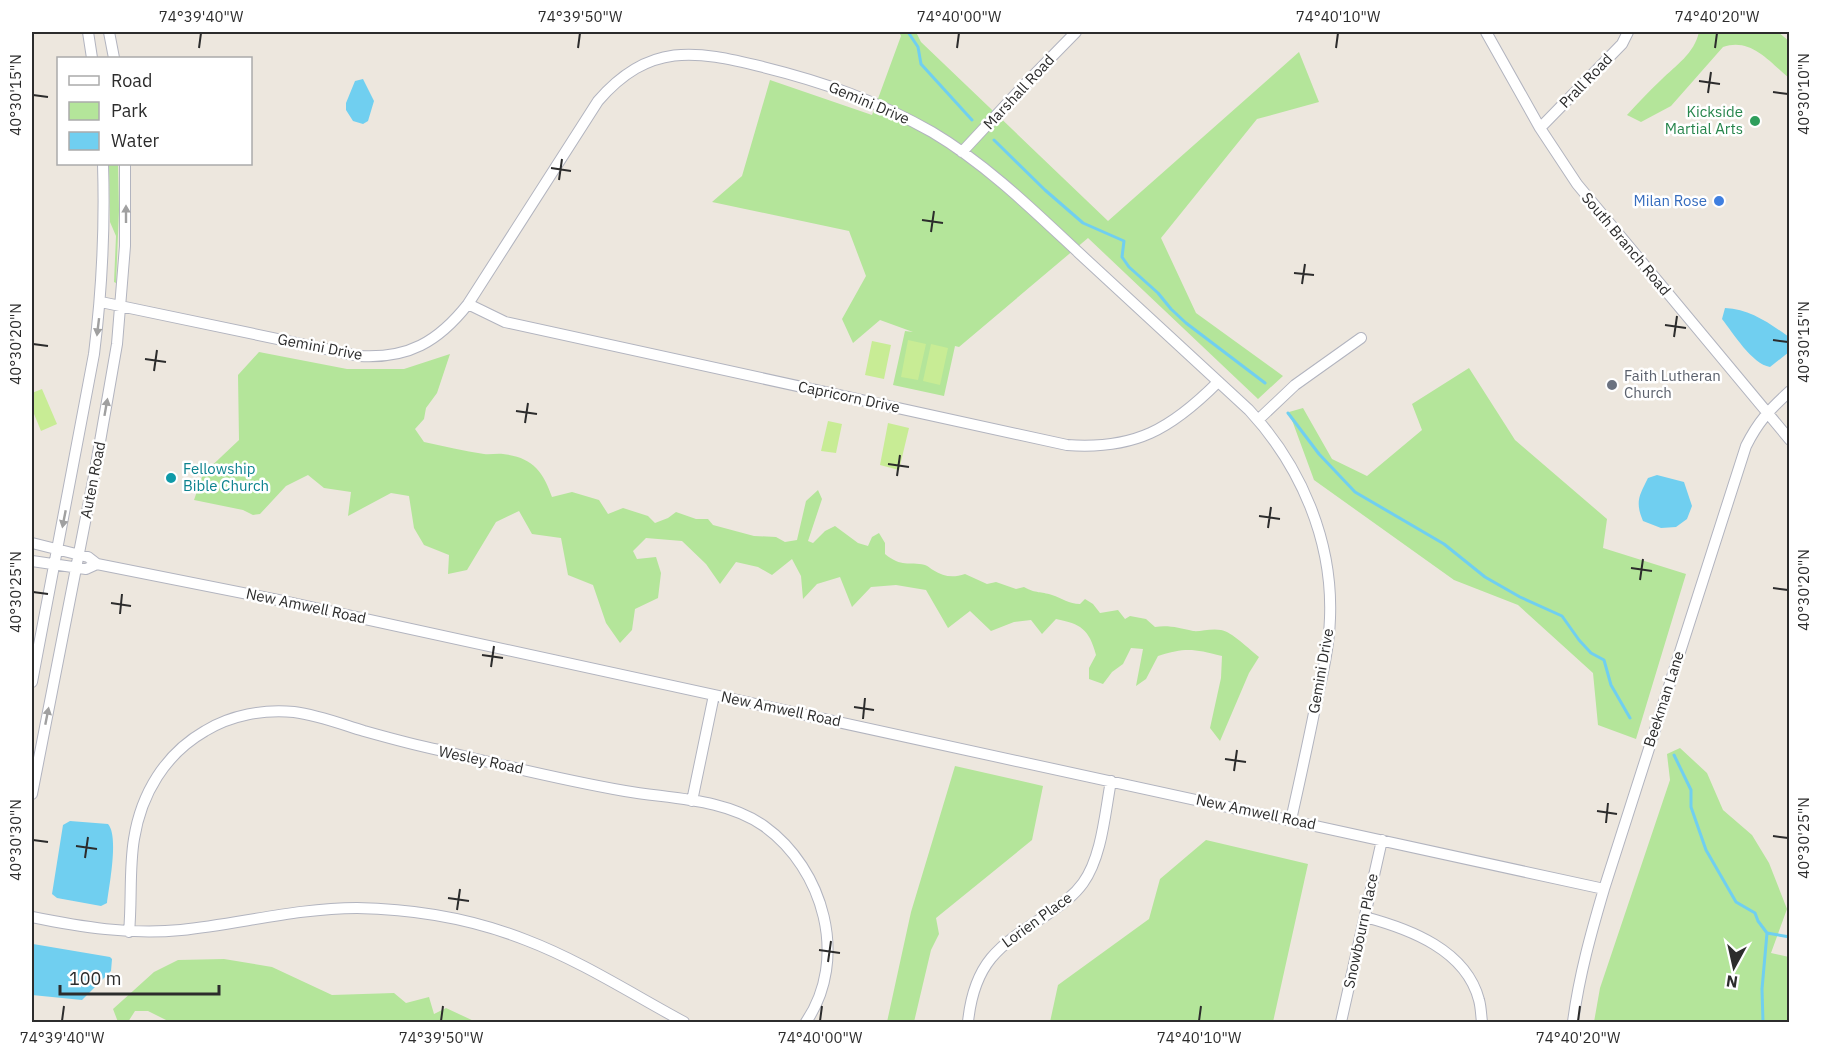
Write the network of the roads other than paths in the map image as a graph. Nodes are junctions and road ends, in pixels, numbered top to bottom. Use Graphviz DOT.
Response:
graph roads {
  1 [pos="88,32"];
  2 [pos="109,32"];
  3 [pos="1076,32"];
  4 [pos="1486,32"];
  5 [pos="1628,32"];
  6 [pos="92,57"];
  7 [pos="114,57"];
  8 [pos="1540,128"];
  9 [pos="962,152"];
  10 [pos="103,165"];
  11 [pos="125,165"];
  12 [pos="101,302"];
  13 [pos="468,304"];
  14 [pos="121,306"];
  15 [pos="1361,338"];
  16 [pos="1218,382"];
  17 [pos="1790,391"];
  18 [pos="1767,411"];
  19 [pos="1258,420"];
  20 [pos="1790,440"];
  21 [pos="32,543"];
  22 [pos="58,548"];
  23 [pos="78,554"];
  24 [pos="32,561"];
  25 [pos="97,564"];
  26 [pos="54,565"];
  27 [pos="75,568"];
  28 [pos="32,682"];
  29 [pos="714,695"];
  30 [pos="1111,781"];
  31 [pos="32,794"];
  32 [pos="692,801"];
  33 [pos="1290,820"];
  34 [pos="1382,840"];
  35 [pos="1604,889"];
  36 [pos="32,917"];
  37 [pos="1365,917"];
  38 [pos="129,932"];
  39 [pos="807,1022"];
  40 [pos="684,1023"];
  41 [pos="968,1023"];
  42 [pos="1341,1023"];
  43 [pos="1482,1023"];
  44 [pos="1573,1023"];
  1 -- 6 [label="street"];
  2 -- 7 [label="street"];
  3 -- 9 [label="street, Marshall Road"];
  4 -- 8 [label="street, South Branch Road"];
  5 -- 8 [label="street, Prall Road"];
  8 -- 18 [label="street, South Branch Road"];
  9 -- 13 [label="street, Gemini Drive"];
  9 -- 16 [label="street, Gemini Drive"];
  10 -- 12 [label="street, Auten Road"];
  14 -- 11 [label="street, Auten Road, one-way"];
  12 -- 14 [label="street, Gemini Drive"];
  12 -- 22 [label="street, Auten Road, one-way"];
  13 -- 14 [label="street, Gemini Drive"];
  13 -- 16 [label="street, Capricorn Drive"];
  23 -- 14 [label="street, Auten Road, one-way"];
  15 -- 19 [label="street"];
  16 -- 19 [label="street, Gemini Drive"];
  17 -- 18 [label="street, Beekman Lane"];
  18 -- 20 [label="street, South Branch Road"];
  18 -- 35 [label="street, Beekman Lane"];
  19 -- 33 [label="street, Gemini Drive"];
  21 -- 22 [label="street, New Amwell Road"];
  22 -- 23 [label="street, New Amwell Road"];
  22 -- 26 [label="street, Auten Road"];
  23 -- 25 [label="street, New Amwell Road"];
  23 -- 27 [label="street, Auten Road"];
  24 -- 26 [label="street, New Amwell Road"];
  25 -- 27 [label="street, New Amwell Road"];
  25 -- 29 [label="street, New Amwell Road"];
  26 -- 27 [label="street, New Amwell Road"];
  26 -- 28 [label="street, Auten Road"];
  31 -- 27 [label="street, Auten Road, one-way"];
  29 -- 30 [label="street, New Amwell Road"];
  29 -- 32 [label="street"];
  30 -- 33 [label="street, New Amwell Road"];
  30 -- 41 [label="street, Lorien Place"];
  32 -- 38 [label="street, Wesley Road"];
  32 -- 39 [label="street, Wesley Road"];
  33 -- 34 [label="street, New Amwell Road"];
  34 -- 35 [label="street, New Amwell Road"];
  34 -- 37 [label="street, Snowbourn Place"];
  35 -- 44 [label="street, Beekman Lane"];
  36 -- 38 [label="street"];
  37 -- 42 [label="street, Snowbourn Place"];
  37 -- 43 [label="street"];
  38 -- 40 [label="street"];
}
